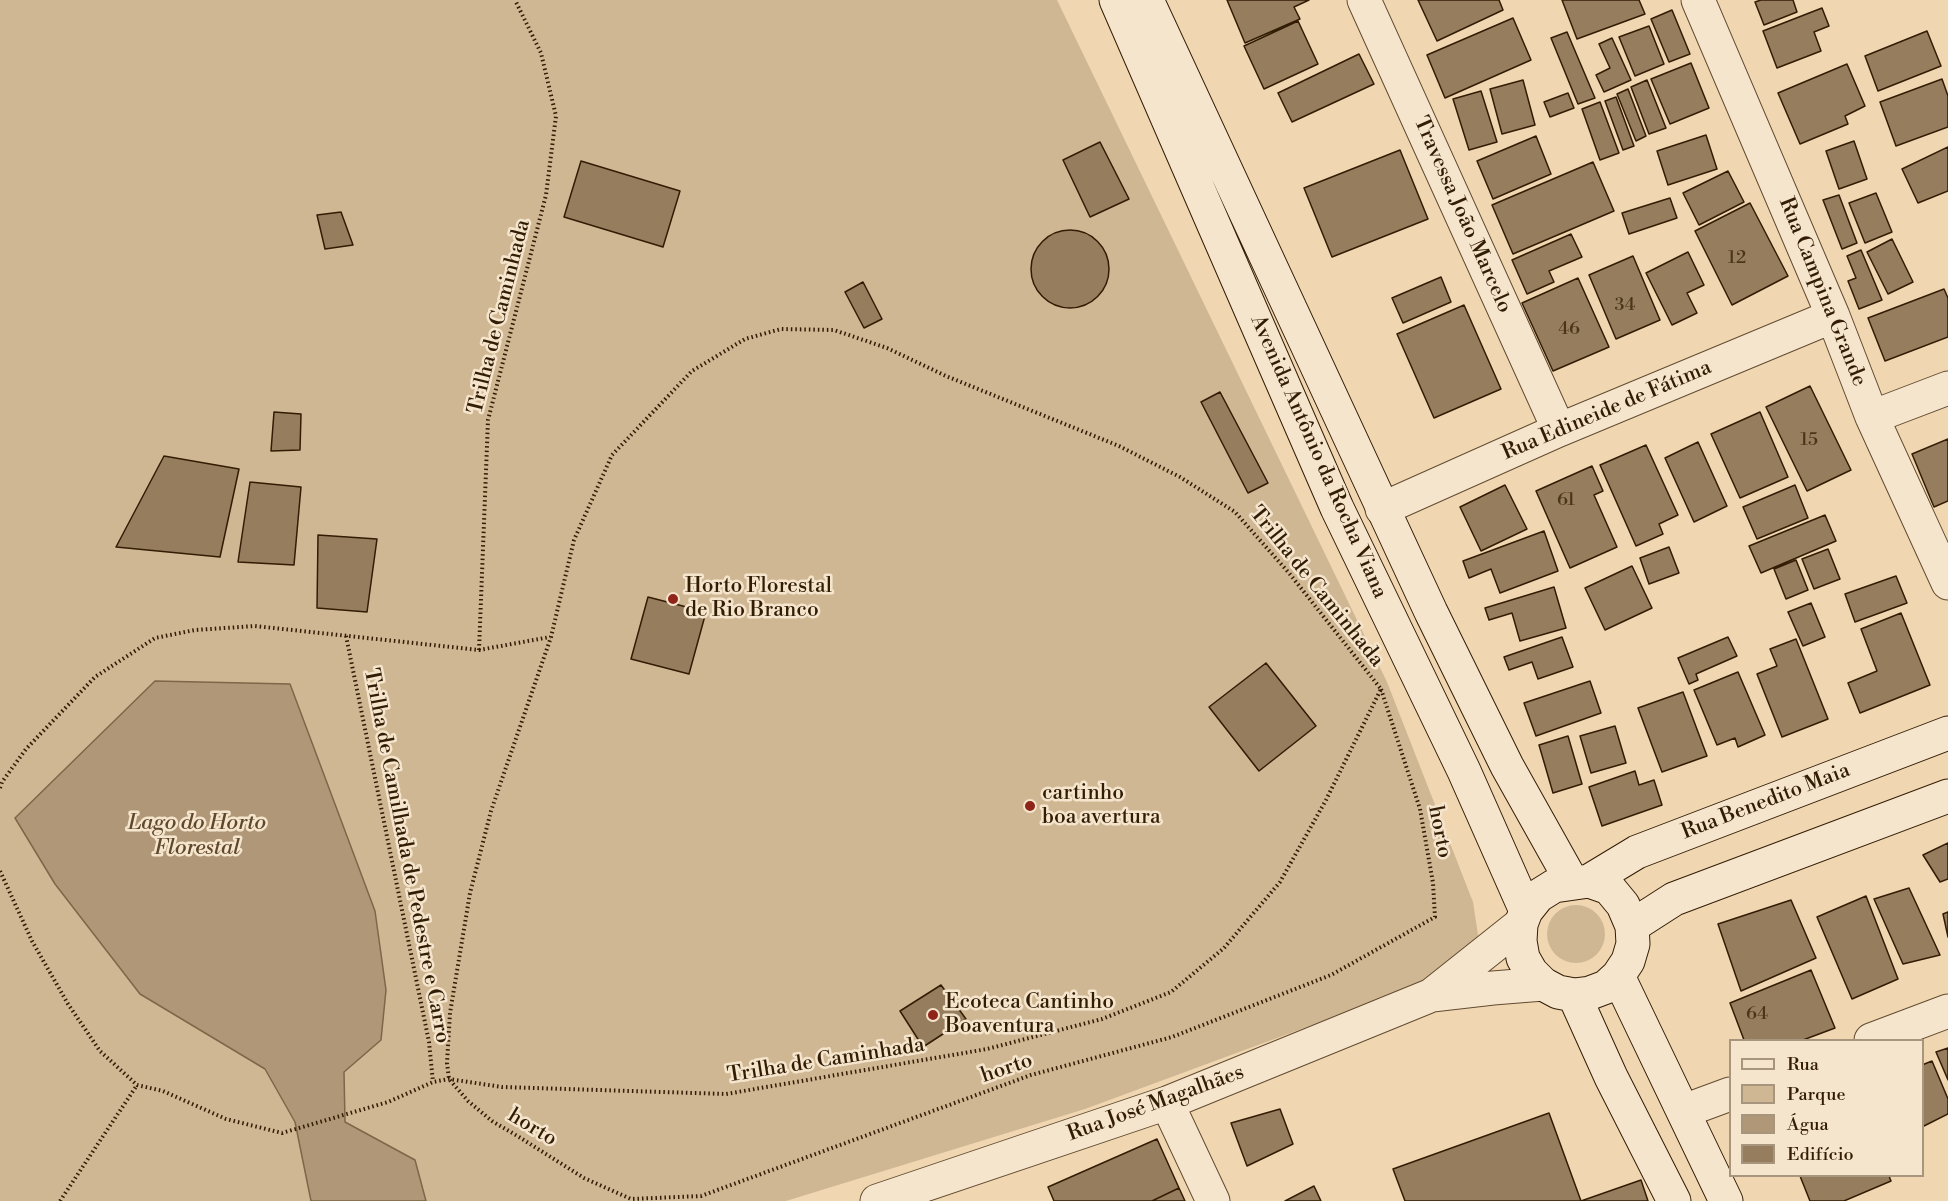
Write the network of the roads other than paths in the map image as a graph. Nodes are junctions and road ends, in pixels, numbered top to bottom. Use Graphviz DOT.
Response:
graph roads {
  1 [pos="1116,0"];
  2 [pos="1147,0"];
  3 [pos="1364,0"];
  4 [pos="1698,0"];
  5 [pos="1833,316"];
  6 [pos="1948,388"];
  7 [pos="1872,417"];
  8 [pos="1559,430"];
  9 [pos="1382,509"];
  10 [pos="1948,583"];
  11 [pos="1948,733"];
  12 [pos="1948,796"];
  13 [pos="1580,881"];
  14 [pos="1524,918"];
  15 [pos="1632,926"];
  16 [pos="1618,976"];
  17 [pos="1543,984"];
  18 [pos="1432,995"];
  19 [pos="1574,995"];
  20 [pos="1948,1011"];
  21 [pos="1876,1039"];
  22 [pos="1729,1095"];
  23 [pos="1167,1103"];
  24 [pos="1684,1111"];
  25 [pos="877,1201"];
  26 [pos="1213,1201"];
  27 [pos="1674,1201"];
  28 [pos="1726,1201"];
  1 -- 14 [label="street, Avenida Antônio da Rocha Viana"];
  2 -- 9 [label="street, Avenida Antônio da Rocha Viana"];
  3 -- 8 [label="street, Travessa João Marcelo"];
  4 -- 5 [label="street, Rua Campina Grande"];
  5 -- 7 [label="street, Rua Campina Grande"];
  5 -- 8 [label="street, Rua Edineide de Fátima"];
  6 -- 7 [label="street"];
  7 -- 10 [label="street, Rua Campina Grande"];
  8 -- 9 [label="street, Rua Edineide de Fátima"];
  9 -- 13 [label="street, Avenida Antônio da Rocha Viana"];
  11 -- 13 [label="street, Rua Benedito Maia"];
  12 -- 15 [label="street"];
  13 -- 14 [label="street"];
  13 -- 15 [label="street"];
  14 -- 17 [label="street"];
  14 -- 18 [label="street, Rua José Magalhães"];
  15 -- 16 [label="street"];
  16 -- 19 [label="street"];
  16 -- 24 [label="street"];
  17 -- 18 [label="street, Rua José Magalhães"];
  17 -- 19 [label="street"];
  18 -- 23 [label="street, Rua José Magalhães"];
  19 -- 27 [label="street"];
  20 -- 21 [label="street"];
  22 -- 24 [label="street"];
  23 -- 25 [label="street, Rua José Magalhães"];
  23 -- 26 [label="street"];
  24 -- 28 [label="street"];
}
